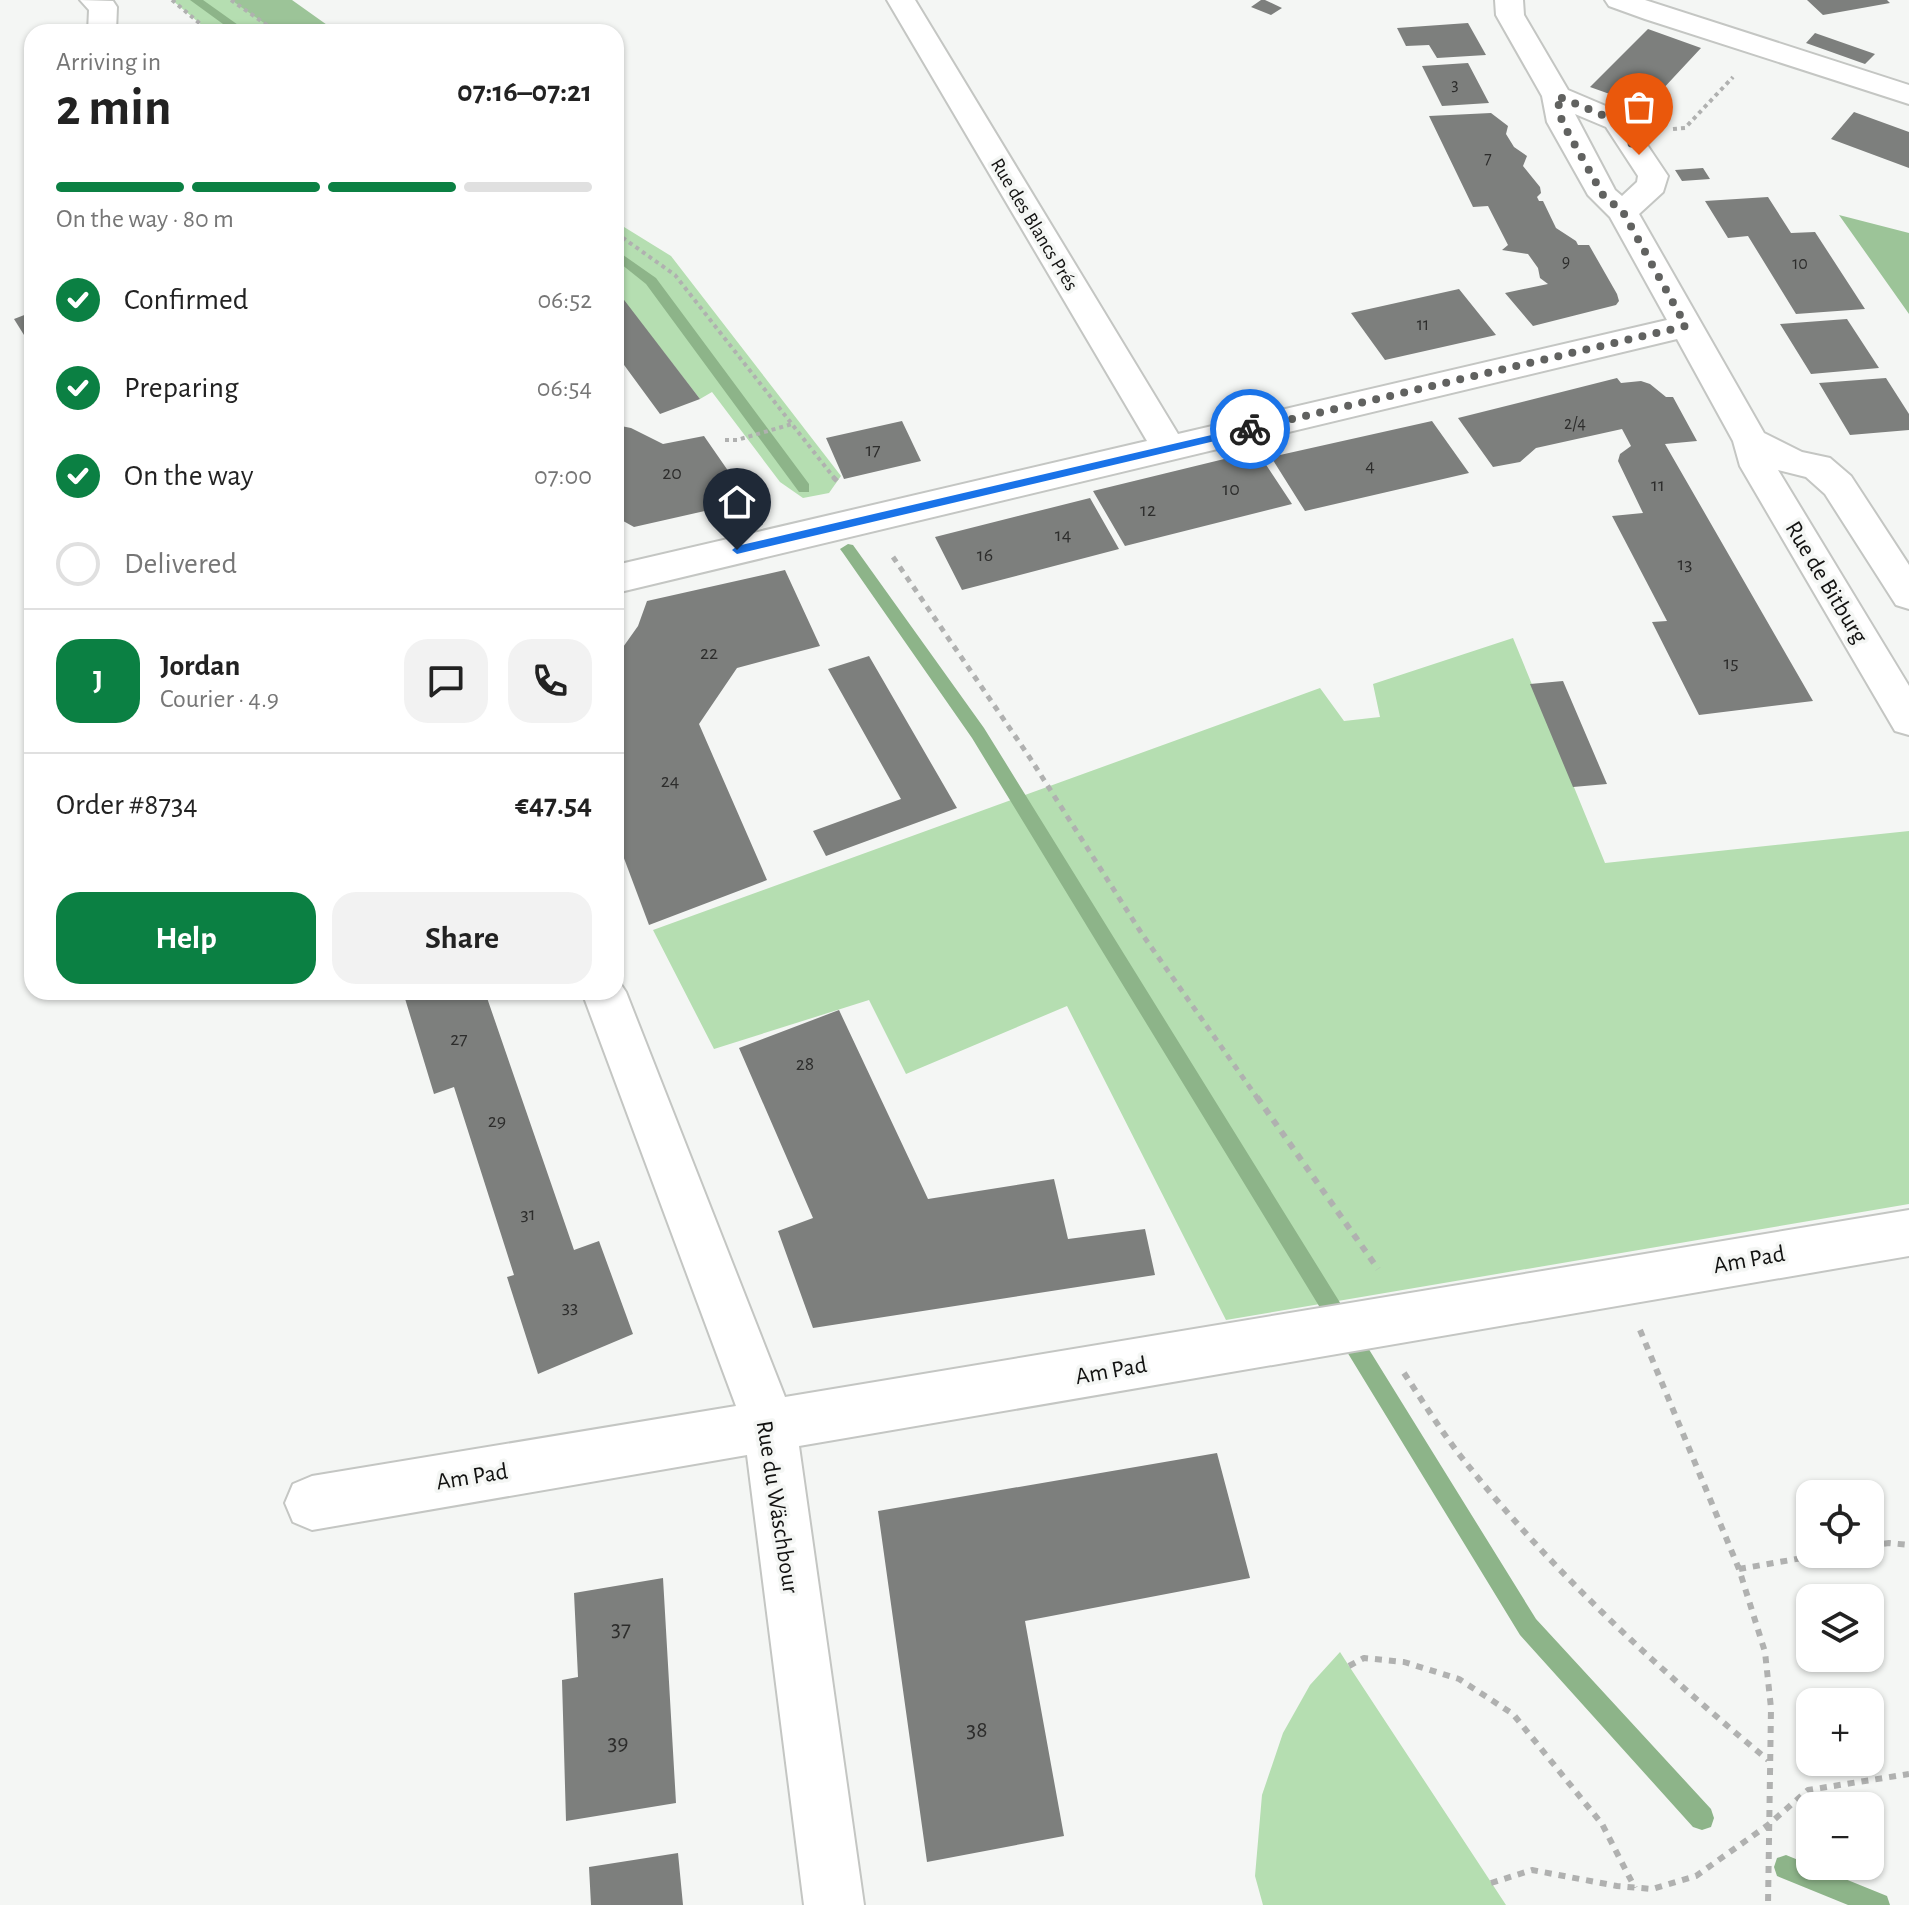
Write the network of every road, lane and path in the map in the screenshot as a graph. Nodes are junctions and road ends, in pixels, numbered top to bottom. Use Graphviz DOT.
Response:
graph roads {
  1 [pos="94,0"];
  2 [pos="172,0"];
  3 [pos="231,0"];
  4 [pos="901,0"];
  5 [pos="1509,0"];
  6 [pos="1619,0"];
  7 [pos="102,24"];
  8 [pos="200,24"];
  9 [pos="266,24"];
  10 [pos="1721,91"];
  11 [pos="1909,95"];
  12 [pos="1557,96"];
  13 [pos="1685,128"];
  14 [pos="1623,212"];
  15 [pos="624,239"];
  16 [pos="1686,326"];
  17 [pos="792,424"];
  18 [pos="725,440"];
  19 [pos="1751,441"];
  20 [pos="1169,448"];
  21 [pos="867,519"];
  22 [pos="624,577"];
  23 [pos="1909,595"];
  24 [pos="1909,720"];
  25 [pos="607,1000"];
  26 [pos="1909,1233"];
  27 [pos="1620,1281"];
  28 [pos="1415,1316"];
  29 [pos="1402,1370"];
  30 [pos="770,1427"];
  31 [pos="312,1503"];
  32 [pos="1884,1544"];
  33 [pos="1909,1545"];
  34 [pos="1796,1559"];
  35 [pos="1739,1569"];
  36 [pos="1349,1666"];
  37 [pos="1769,1761"];
  38 [pos="1909,1774"];
  39 [pos="1768,1825"];
  40 [pos="1491,1883"];
  41 [pos="1635,1888"];
  42 [pos="834,1905"];
  43 [pos="1768,1905"];
  1 -- 7 [label="street"];
  2 -- 8 [label="path"];
  3 -- 9 [label="path"];
  4 -- 20 [label="street, Rue des Blancs Prés"];
  5 -- 12 [label="street, Rue de Bitburg"];
  6 -- 11 [label="street"];
  10 -- 13 [label="path"];
  12 -- 14 [label="street, Rue de Bitburg"];
  12 -- 14 [label="street"];
  14 -- 16 [label="street, Rue de Bitburg"];
  15 -- 17 [label="path"];
  16 -- 19 [label="street, Rue de Bitburg"];
  16 -- 20 [label="street"];
  17 -- 18 [label="path"];
  17 -- 21 [label="path"];
  19 -- 23 [label="street"];
  19 -- 24 [label="street, Rue de Bitburg"];
  20 -- 21 [label="street"];
  21 -- 22 [label="street"];
  21 -- 28 [label="path"];
  25 -- 30 [label="street, Rue du Wäschbour"];
  26 -- 27 [label="street, Am Pad"];
  27 -- 28 [label="street, Am Pad"];
  27 -- 35 [label="path"];
  28 -- 30 [label="street, Am Pad"];
  29 -- 37 [label="path"];
  30 -- 31 [label="street, Am Pad"];
  30 -- 42 [label="street, Rue du Wäschbour"];
  32 -- 33 [label="path"];
  34 -- 35 [label="path"];
  35 -- 37 [label="path"];
  36 -- 41 [label="path"];
  37 -- 39 [label="path"];
  38 -- 39 [label="path"];
  39 -- 41 [label="path"];
  39 -- 43 [label="path"];
  40 -- 41 [label="path"];
}
